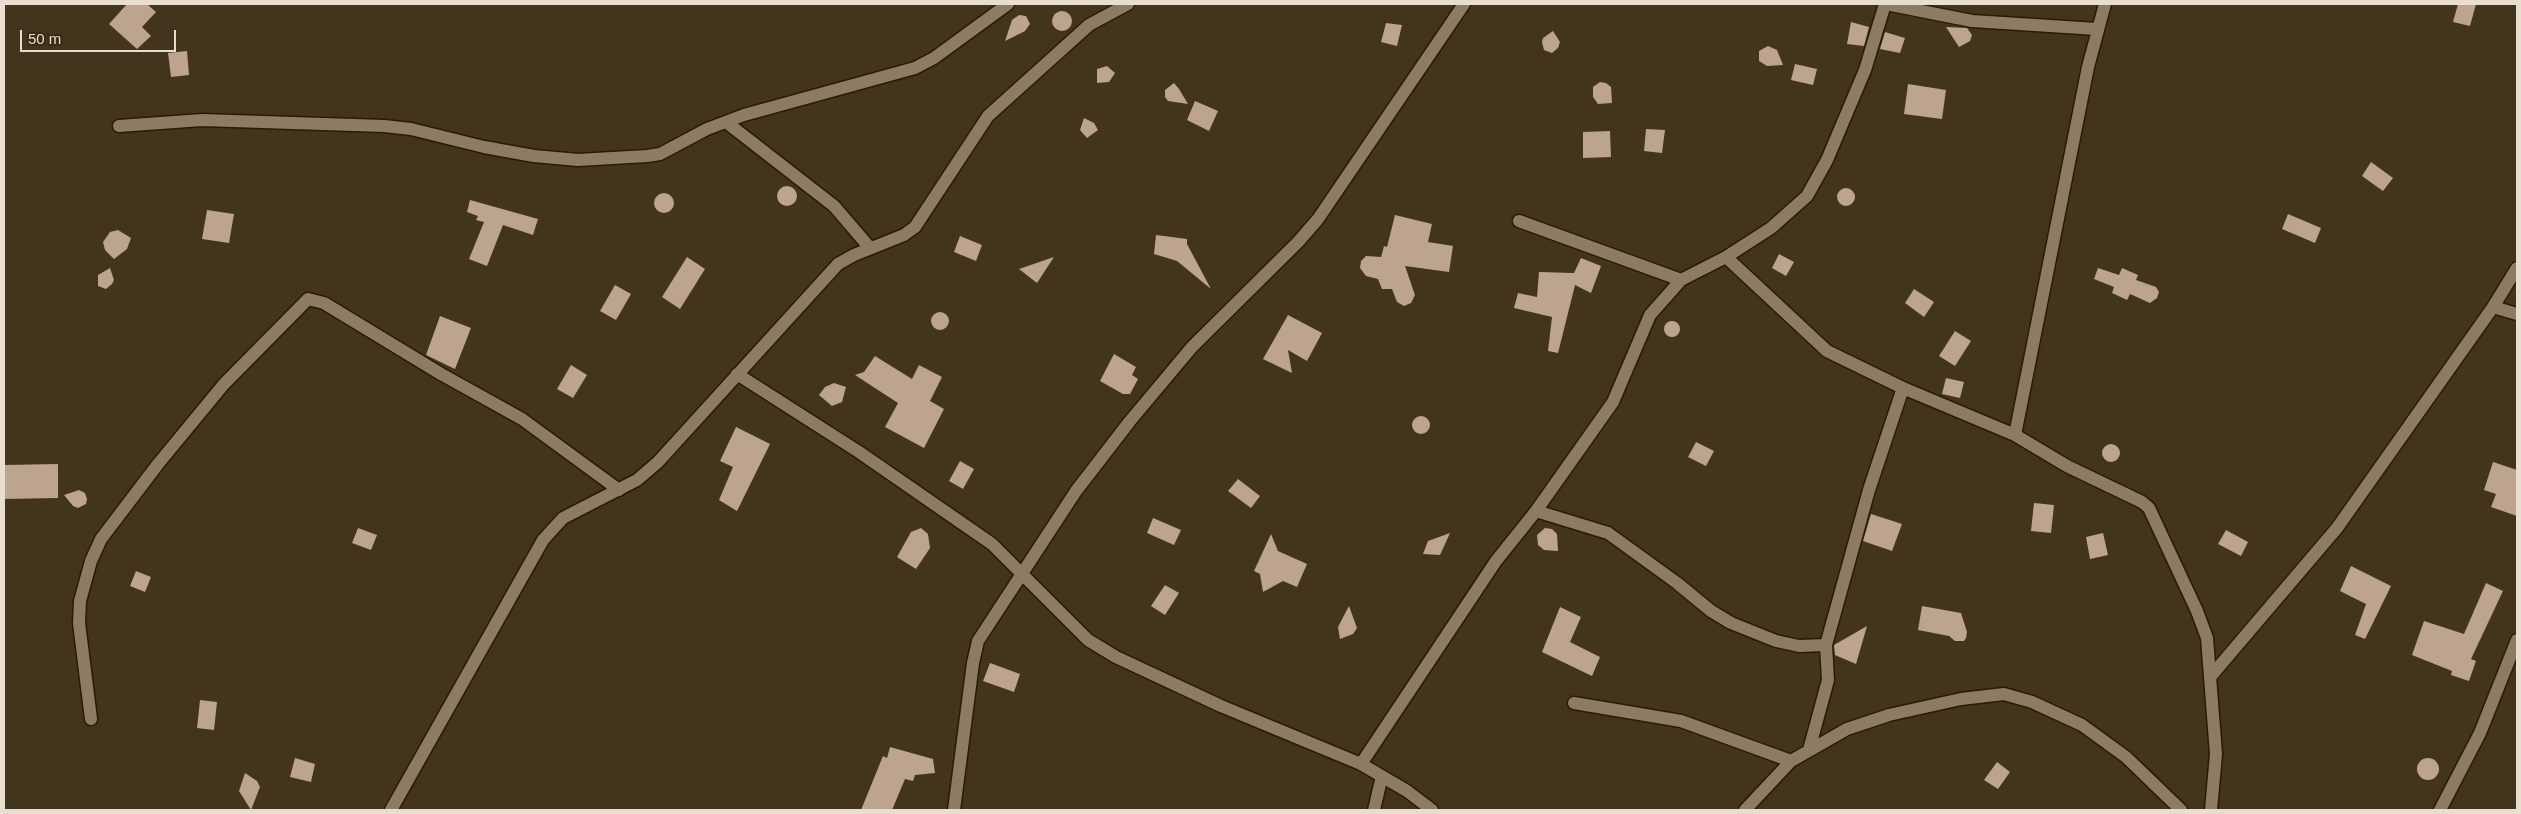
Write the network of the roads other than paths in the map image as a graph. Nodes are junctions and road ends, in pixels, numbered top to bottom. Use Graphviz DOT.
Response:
graph roads {
  1 [pos="1008,4"];
  2 [pos="1128,4"];
  3 [pos="1464,4"];
  4 [pos="1886,4"];
  5 [pos="2105,4"];
  6 [pos="2096,29"];
  7 [pos="726,122"];
  8 [pos="119,126"];
  9 [pos="1519,220"];
  10 [pos="870,248"];
  11 [pos="1726,257"];
  12 [pos="2517,268"];
  13 [pos="1681,280"];
  14 [pos="2493,307"];
  15 [pos="2517,314"];
  16 [pos="737,374"];
  17 [pos="1903,388"];
  18 [pos="2015,435"];
  19 [pos="619,490"];
  20 [pos="1536,511"];
  21 [pos="1024,574"];
  22 [pos="2517,640"];
  23 [pos="1826,645"];
  24 [pos="2211,676"];
  25 [pos="1574,703"];
  26 [pos="91,719"];
  27 [pos="1809,750"];
  28 [pos="1791,761"];
  29 [pos="1361,764"];
  30 [pos="1382,776"];
  31 [pos="391,810"];
  32 [pos="954,810"];
  33 [pos="1374,810"];
  34 [pos="1432,810"];
  35 [pos="1745,810"];
  36 [pos="2181,810"];
  37 [pos="2211,810"];
  38 [pos="2440,810"];
  1 -- 7 [label="street"];
  2 -- 10 [label="street"];
  3 -- 21 [label="street"];
  4 -- 6 [label="street"];
  4 -- 11 [label="street"];
  5 -- 6 [label="street"];
  6 -- 18 [label="street"];
  7 -- 8 [label="street"];
  7 -- 10 [label="street"];
  9 -- 13 [label="street"];
  10 -- 16 [label="street"];
  11 -- 13 [label="street"];
  11 -- 17 [label="street"];
  12 -- 14 [label="street"];
  13 -- 20 [label="street"];
  14 -- 15 [label="street"];
  14 -- 24 [label="street"];
  16 -- 19 [label="street"];
  16 -- 21 [label="street"];
  17 -- 18 [label="street"];
  17 -- 23 [label="street"];
  18 -- 24 [label="street"];
  19 -- 26 [label="street"];
  19 -- 31 [label="street"];
  20 -- 23 [label="street"];
  20 -- 29 [label="street"];
  21 -- 29 [label="street"];
  21 -- 32 [label="street"];
  22 -- 38 [label="street"];
  23 -- 27 [label="street"];
  24 -- 37 [label="street"];
  25 -- 28 [label="street"];
  27 -- 28 [label="street"];
  27 -- 36 [label="street"];
  28 -- 35 [label="street"];
  29 -- 30 [label="street"];
  30 -- 33 [label="street"];
  30 -- 34 [label="street"];
}
